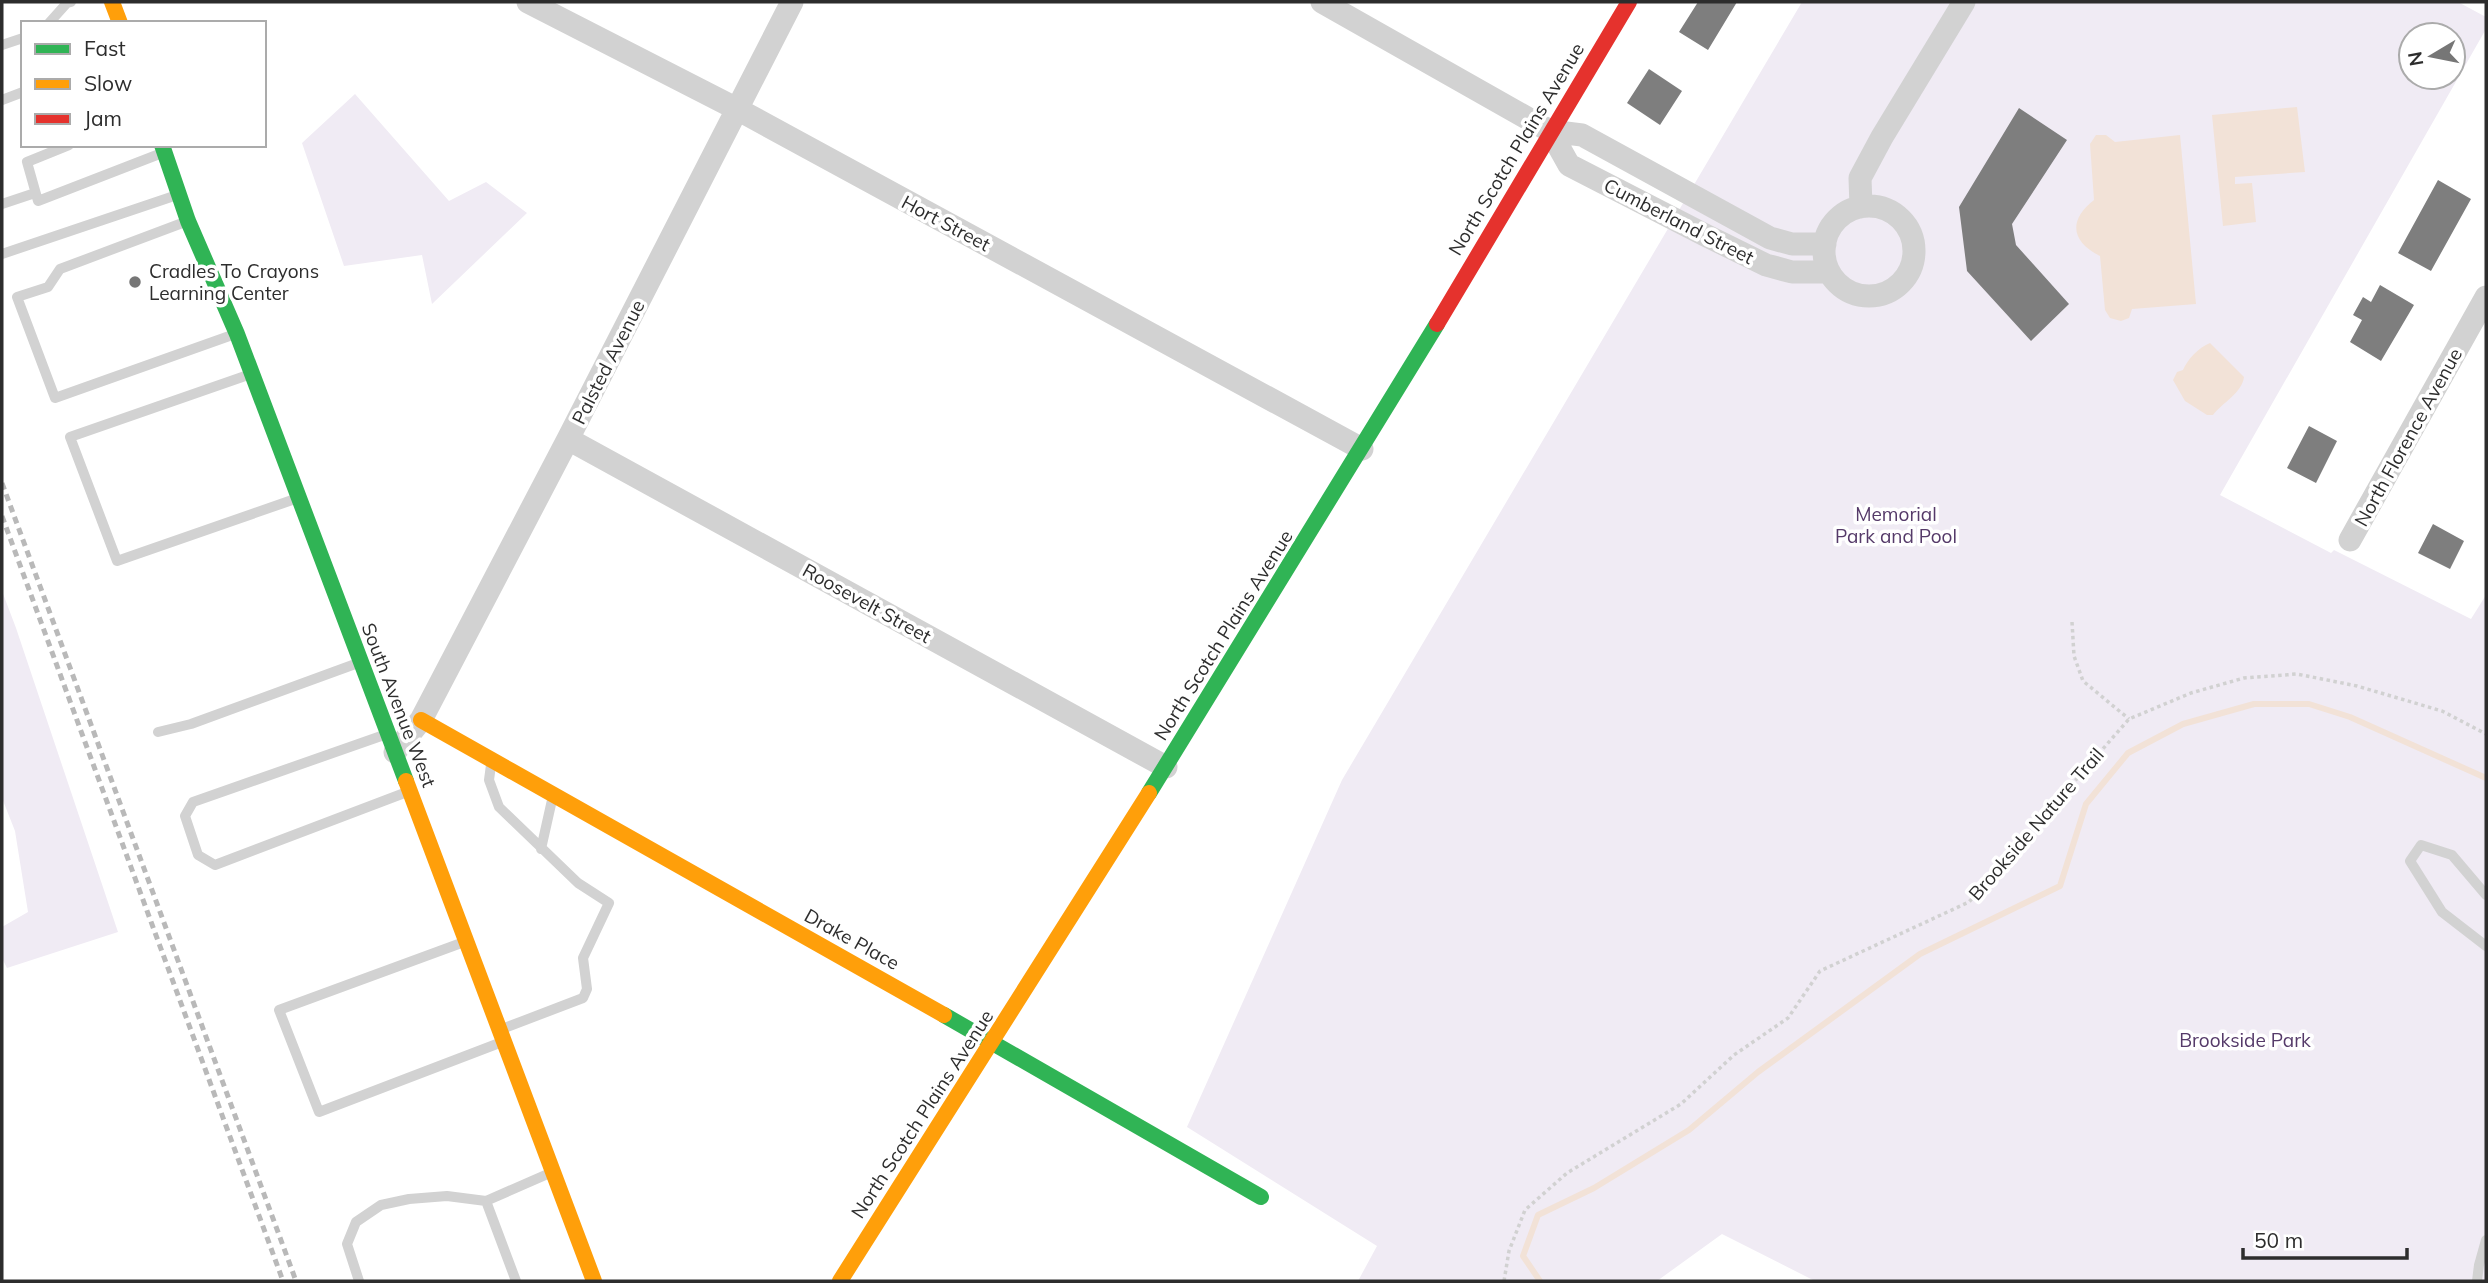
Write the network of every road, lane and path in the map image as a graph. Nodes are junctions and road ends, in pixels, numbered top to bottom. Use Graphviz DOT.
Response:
graph roads {
  1 [pos="71,2"];
  2 [pos="113,2"];
  3 [pos="528,2"];
  4 [pos="792,2"];
  5 [pos="1322,2"];
  6 [pos="1629,2"];
  7 [pos="1964,2"];
  8 [pos="51,21"];
  9 [pos="119,21"];
  10 [pos="21,39"];
  11 [pos="2,45"];
  12 [pos="21,93"];
  13 [pos="2,100"];
  14 [pos="737,109"];
  15 [pos="1550,131"];
  16 [pos="64,147"];
  17 [pos="163,149"];
  18 [pos="179,194"];
  19 [pos="37,197"];
  20 [pos="2,204"];
  21 [pos="1861,207"];
  22 [pos="188,221"];
  23 [pos="1825,244"];
  24 [pos="2,254"];
  25 [pos="1829,272"];
  26 [pos="2486,297"];
  27 [pos="237,334"];
  28 [pos="250,374"];
  29 [pos="568,439"];
  30 [pos="1362,449"];
  31 [pos="297,498"];
  32 [pos="2350,540"];
  33 [pos="2072,622"];
  34 [pos="361,662"];
  35 [pos="2129,719"];
  36 [pos="421,720"];
  37 [pos="158,732"];
  38 [pos="2486,734"];
  39 [pos="392,743"];
  40 [pos="492,762"];
  41 [pos="1166,767"];
  42 [pos="410,791"];
  43 [pos="552,796"];
  44 [pos="541,849"];
  45 [pos="2486,895"];
  46 [pos="466,941"];
  47 [pos="2486,946"];
  48 [pos="502,1036"];
  49 [pos="993,1043"];
  50 [pos="553,1172"];
  51 [pos="1261,1197"];
  52 [pos="486,1201"];
  53 [pos="2486,1240"];
  54 [pos="359,1281"];
  55 [pos="516,1281"];
  56 [pos="594,1281"];
  57 [pos="840,1281"];
  58 [pos="1504,1281"];
  59 [pos="2477,1281"];
  1 -- 8 [label="lane"];
  2 -- 9 [label="street"];
  3 -- 14 [label="street, Hort Street"];
  4 -- 14 [label="street, Palsted Avenue"];
  5 -- 15 [label="street, Cumberland Street"];
  6 -- 15 [label="street, North Scotch Plains Avenue"];
  7 -- 21 [label="street"];
  10 -- 11 [label="lane"];
  12 -- 13 [label="lane"];
  14 -- 29 [label="street, Palsted Avenue"];
  14 -- 30 [label="street, Hort Street"];
  15 -- 23 [label="street, Cumberland Street"];
  15 -- 25 [label="street, Cumberland Street"];
  15 -- 30 [label="street, North Scotch Plains Avenue"];
  16 -- 19 [label="lane"];
  17 -- 18 [label="street, South Avenue West"];
  17 -- 19 [label="lane"];
  18 -- 22 [label="street, South Avenue West"];
  18 -- 24 [label="lane"];
  19 -- 20 [label="lane"];
  21 -- 23 [label="street"];
  21 -- 25 [label="street"];
  22 -- 27 [label="street, South Avenue West"];
  22 -- 27 [label="lane"];
  23 -- 25 [label="street"];
  26 -- 32 [label="street, North Florence Avenue"];
  27 -- 28 [label="street, South Avenue West"];
  28 -- 31 [label="street, South Avenue West"];
  28 -- 31 [label="lane"];
  29 -- 36 [label="street, Palsted Avenue"];
  29 -- 41 [label="street, Roosevelt Street"];
  30 -- 41 [label="street, North Scotch Plains Avenue"];
  31 -- 34 [label="street, South Avenue West"];
  33 -- 35 [label="path"];
  34 -- 37 [label="lane"];
  34 -- 39 [label="street, South Avenue West"];
  35 -- 38 [label="path, Brookside Nature Trail"];
  35 -- 58 [label="path, Brookside Nature Trail"];
  36 -- 39 [label="street, Palsted Avenue"];
  36 -- 40 [label="street, Drake Place"];
  39 -- 42 [label="street, South Avenue West"];
  39 -- 42 [label="lane"];
  40 -- 43 [label="street, Drake Place"];
  40 -- 44 [label="lane"];
  41 -- 49 [label="street, North Scotch Plains Avenue"];
  42 -- 46 [label="street, South Avenue West"];
  43 -- 44 [label="lane"];
  43 -- 49 [label="street, Drake Place"];
  44 -- 48 [label="lane"];
  45 -- 47 [label="lane"];
  46 -- 48 [label="street, South Avenue West"];
  46 -- 48 [label="lane"];
  48 -- 50 [label="street, South Avenue West"];
  49 -- 51 [label="street, Drake Place"];
  49 -- 57 [label="street, North Scotch Plains Avenue"];
  50 -- 52 [label="lane"];
  50 -- 56 [label="street, South Avenue West"];
  52 -- 54 [label="lane"];
  52 -- 55 [label="lane"];
  53 -- 59 [label="lane"];
}
